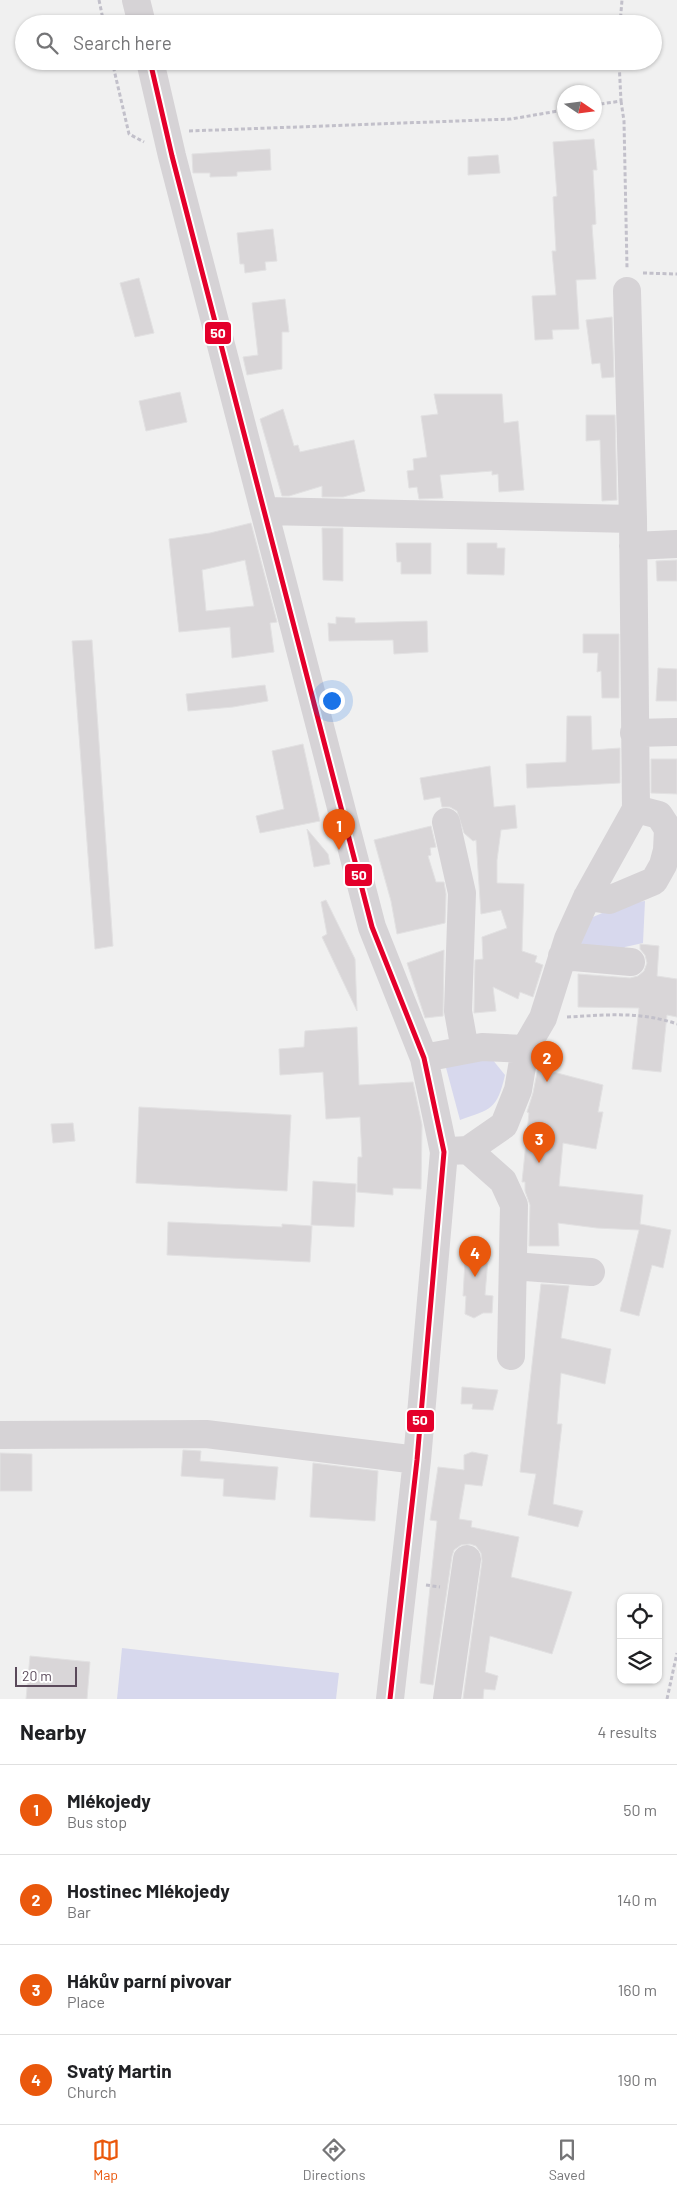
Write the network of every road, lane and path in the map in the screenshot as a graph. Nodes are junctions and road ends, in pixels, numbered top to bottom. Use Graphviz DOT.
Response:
graph roads {
  1 [pos="100,0"];
  2 [pos="136,0"];
  3 [pos="622,0"];
  4 [pos="102,15"];
  5 [pos="140,15"];
  6 [pos="621,15"];
  7 [pos="114,70"];
  8 [pos="152,70"];
  9 [pos="619,70"];
  10 [pos="621,101"];
  11 [pos="602,104"];
  12 [pos="557,111"];
  13 [pos="169,144"];
  14 [pos="677,274"];
  15 [pos="627,282"];
  16 [pos="264,511"];
  17 [pos="633,519"];
  18 [pos="677,544"];
  19 [pos="633,546"];
  20 [pos="677,732"];
  21 [pos="634,733"];
  22 [pos="636,809"];
  23 [pos="446,822"];
  24 [pos="587,897"];
  25 [pos="562,956"];
  26 [pos="631,962"];
  27 [pos="543,1018"];
  28 [pos="677,1024"];
  29 [pos="525,1049"];
  30 [pos="465,1050"];
  31 [pos="424,1058"];
  32 [pos="456,1151"];
  33 [pos="513,1266"];
  34 [pos="591,1272"];
  35 [pos="511,1356"];
  36 [pos="0,1435"];
  37 [pos="417,1460"];
  38 [pos="467,1559"];
  39 [pos="425,1585"];
  40 [pos="463,1589"];
  41 [pos="677,1653"];
  42 [pos="390,1699"];
  43 [pos="447,1699"];
  44 [pos="667,1699"];
  1 -- 4 [label="path"];
  2 -- 5 [label="street"];
  3 -- 6 [label="path"];
  7 -- 13 [label="path"];
  8 -- 13 [label="street"];
  9 -- 10 [label="path"];
  10 -- 11 [label="path"];
  10 -- 15 [label="path"];
  12 -- 13 [label="path"];
  13 -- 16 [label="street"];
  14 -- 15 [label="path"];
  15 -- 17 [label="street"];
  16 -- 17 [label="street"];
  16 -- 31 [label="street"];
  17 -- 19 [label="street"];
  18 -- 19 [label="street"];
  19 -- 21 [label="street"];
  20 -- 21 [label="street"];
  21 -- 22 [label="street"];
  22 -- 24 [label="street"];
  22 -- 24 [label="street"];
  23 -- 30 [label="street"];
  24 -- 25 [label="street"];
  25 -- 26 [label="street"];
  25 -- 27 [label="street"];
  27 -- 28 [label="path"];
  27 -- 29 [label="street"];
  29 -- 30 [label="street"];
  29 -- 32 [label="street"];
  30 -- 31 [label="street"];
  31 -- 32 [label="street"];
  32 -- 33 [label="street"];
  32 -- 37 [label="street"];
  33 -- 34 [label="street"];
  33 -- 35 [label="street"];
  36 -- 37 [label="street"];
  37 -- 42 [label="street"];
  38 -- 40 [label="street"];
  39 -- 40 [label="path"];
  40 -- 43 [label="street"];
  41 -- 44 [label="path"];
}
